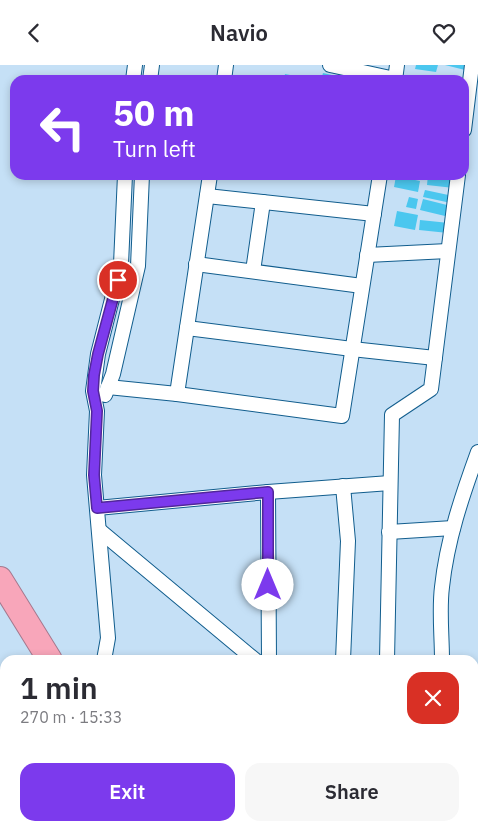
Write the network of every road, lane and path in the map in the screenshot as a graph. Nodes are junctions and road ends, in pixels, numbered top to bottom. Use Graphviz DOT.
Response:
graph roads {
  1 [pos="330,65"];
  2 [pos="472,65"];
  3 [pos="373,75"];
  4 [pos="469,89"];
  5 [pos="125,180"];
  6 [pos="142,180"];
  7 [pos="209,180"];
  8 [pos="379,180"];
  9 [pos="457,180"];
  10 [pos="206,196"];
  11 [pos="263,202"];
  12 [pos="374,214"];
  13 [pos="448,251"];
  14 [pos="367,255"];
  15 [pos="196,264"];
  16 [pos="253,271"];
  17 [pos="362,285"];
  18 [pos="187,328"];
  19 [pos="352,349"];
  20 [pos="435,358"];
  21 [pos="108,387"];
  22 [pos="177,394"];
  23 [pos="97,411"];
  24 [pos="478,452"];
  25 [pos="390,483"];
  26 [pos="343,486"];
  27 [pos="268,492"];
  28 [pos="97,508"];
  29 [pos="453,528"];
  30 [pos="99,530"];
  31 [pos="389,532"];
  32 [pos="0,579"];
  33 [pos="44,655"];
  34 [pos="105,655"];
  35 [pos="249,655"];
  36 [pos="269,655"];
  37 [pos="343,655"];
  38 [pos="386,655"];
  39 [pos="442,655"];
  1 -- 3 [label="street"];
  2 -- 4 [label="street"];
  5 -- 23 [label="street"];
  6 -- 21 [label="street"];
  7 -- 10 [label="street"];
  8 -- 12 [label="street"];
  9 -- 13 [label="street"];
  10 -- 11 [label="street"];
  10 -- 15 [label="street"];
  11 -- 12 [label="street"];
  11 -- 16 [label="street"];
  12 -- 14 [label="street"];
  13 -- 14 [label="street"];
  13 -- 20 [label="street"];
  14 -- 17 [label="street"];
  15 -- 16 [label="street"];
  15 -- 18 [label="street"];
  16 -- 17 [label="street"];
  17 -- 19 [label="street"];
  18 -- 19 [label="street"];
  18 -- 22 [label="street"];
  19 -- 20 [label="street"];
  19 -- 22 [label="street"];
  20 -- 25 [label="street"];
  21 -- 22 [label="street"];
  21 -- 23 [label="street"];
  23 -- 28 [label="street"];
  24 -- 29 [label="street"];
  25 -- 26 [label="street"];
  25 -- 31 [label="street"];
  26 -- 27 [label="street"];
  26 -- 37 [label="street"];
  27 -- 28 [label="street"];
  27 -- 36 [label="street"];
  28 -- 30 [label="street"];
  29 -- 31 [label="street"];
  29 -- 39 [label="street"];
  30 -- 34 [label="street"];
  30 -- 35 [label="street"];
  31 -- 38 [label="street"];
  32 -- 33 [label="highway"];
}
